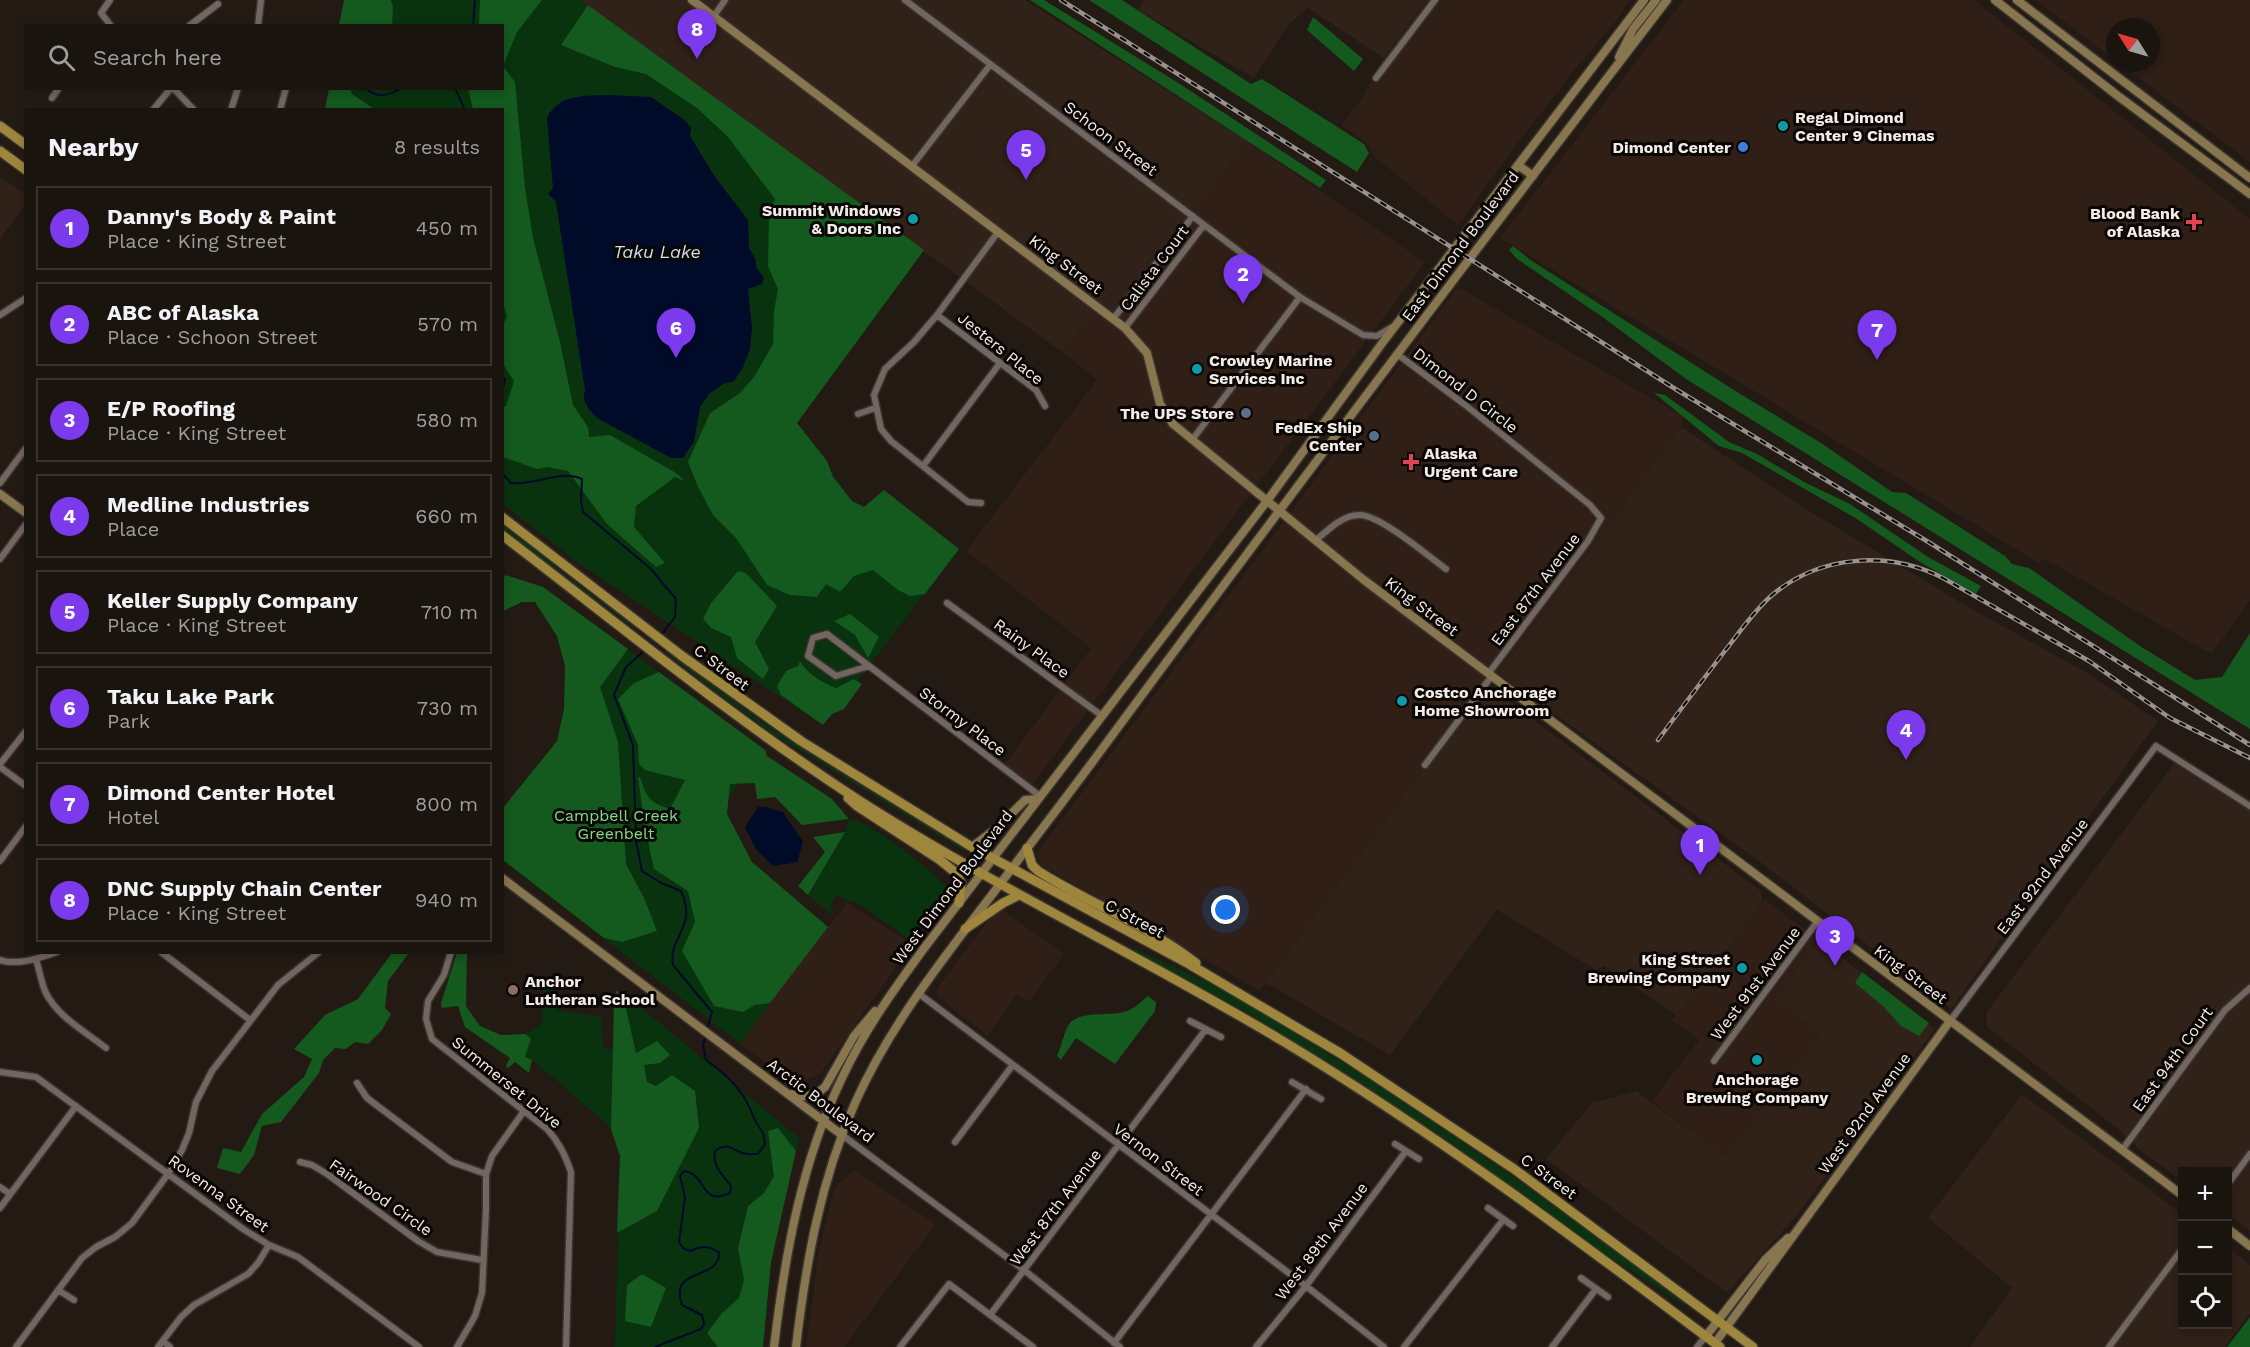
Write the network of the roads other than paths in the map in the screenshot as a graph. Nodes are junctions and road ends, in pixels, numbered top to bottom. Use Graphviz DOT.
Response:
graph roads {
  1 [pos="110,0"];
  2 [pos="261,0"];
  3 [pos="692,0"];
  4 [pos="725,0"];
  5 [pos="906,0"];
  6 [pos="1436,0"];
  7 [pos="1644,0"];
  8 [pos="1656,0"];
  9 [pos="1667,0"];
  10 [pos="1995,0"];
  11 [pos="2017,0"];
  12 [pos="218,4"];
  13 [pos="714,16"];
  14 [pos="109,24"];
  15 [pos="192,24"];
  16 [pos="258,24"];
  17 [pos="990,65"];
  18 [pos="1614,69"];
  19 [pos="1377,78"];
  20 [pos="58,90"];
  21 [pos="170,90"];
  22 [pos="174,90"];
  23 [pos="237,90"];
  24 [pos="285,90"];
  25 [pos="52,98"];
  26 [pos="155,108"];
  27 [pos="192,108"];
  28 [pos="232,108"];
  29 [pos="281,108"];
  30 [pos="0,126"];
  31 [pos="24,144"];
  32 [pos="0,151"];
  33 [pos="1518,165"];
  34 [pos="912,166"];
  35 [pos="24,169"];
  36 [pos="1533,176"];
  37 [pos="2250,178"];
  38 [pos="2250,194"];
  39 [pos="1193,216"];
  40 [pos="1204,225"];
  41 [pos="998,232"];
  42 [pos="1300,297"];
  43 [pos="24,299"];
  44 [pos="0,315"];
  45 [pos="937,315"];
  46 [pos="1113,319"];
  47 [pos="1400,322"];
  48 [pos="1125,328"];
  49 [pos="1397,354"];
  50 [pos="1000,363"];
  51 [pos="1045,406"];
  52 [pos="875,408"];
  53 [pos="858,414"];
  54 [pos="1192,440"];
  55 [pos="24,451"];
  56 [pos="923,466"];
  57 [pos="0,483"];
  58 [pos="0,494"];
  59 [pos="1267,501"];
  60 [pos="981,503"];
  61 [pos="1279,511"];
  62 [pos="24,512"];
  63 [pos="1601,518"];
  64 [pos="504,519"];
  65 [pos="24,527"];
  66 [pos="504,537"];
  67 [pos="1315,541"];
  68 [pos="0,559"];
  69 [pos="1446,569"];
  70 [pos="947,603"];
  71 [pos="869,666"];
  72 [pos="1490,676"];
  73 [pos="1101,715"];
  74 [pos="24,734"];
  75 [pos="1425,765"];
  76 [pos="0,766"];
  77 [pos="24,784"];
  78 [pos="836,785"];
  79 [pos="1039,798"];
  80 [pos="2250,806"];
  81 [pos="24,829"];
  82 [pos="972,847"];
  83 [pos="1027,848"];
  84 [pos="993,858"];
  85 [pos="0,861"];
  86 [pos="1011,869"];
  87 [pos="981,874"];
  88 [pos="504,880"];
  89 [pos="999,884"];
  90 [pos="1019,895"];
  91 [pos="959,903"];
  92 [pos="1817,922"];
  93 [pos="965,929"];
  94 [pos="51,954"];
  95 [pos="164,954"];
  96 [pos="317,954"];
  97 [pos="450,954"];
  98 [pos="36,959"];
  99 [pos="0,960"];
  100 [pos="1222,983"];
  101 [pos="2250,988"];
  102 [pos="894,991"];
  103 [pos="918,993"];
  104 [pos="250,1020"];
  105 [pos="1190,1021"];
  106 [pos="1950,1021"];
  107 [pos="1206,1029"];
  108 [pos="1221,1037"];
  109 [pos="106,1048"];
  110 [pos="1714,1061"];
  111 [pos="1012,1066"];
  112 [pos="0,1072"];
  113 [pos="1292,1082"];
  114 [pos="357,1083"];
  115 [pos="1306,1089"];
  116 [pos="786,1092"];
  117 [pos="1321,1099"];
  118 [pos="76,1106"];
  119 [pos="524,1111"];
  120 [pos="824,1121"];
  121 [pos="842,1135"];
  122 [pos="955,1142"];
  123 [pos="1395,1144"];
  124 [pos="1119,1146"];
  125 [pos="2122,1150"];
  126 [pos="1406,1151"];
  127 [pos="2250,1154"];
  128 [pos="1419,1159"];
  129 [pos="300,1162"];
  130 [pos="168,1174"];
  131 [pos="486,1174"];
  132 [pos="2232,1179"];
  133 [pos="0,1187"];
  134 [pos="2178,1192"];
  135 [pos="10,1194"];
  136 [pos="0,1208"];
  137 [pos="1488,1208"];
  138 [pos="1212,1216"];
  139 [pos="1503,1220"];
  140 [pos="1803,1222"];
  141 [pos="1513,1226"];
  142 [pos="2232,1232"];
  143 [pos="269,1245"];
  144 [pos="2250,1246"];
  145 [pos="2178,1254"];
  146 [pos="482,1260"];
  147 [pos="1024,1270"];
  148 [pos="1581,1278"];
  149 [pos="1306,1286"];
  150 [pos="1596,1289"];
  151 [pos="58,1290"];
  152 [pos="1608,1298"];
  153 [pos="74,1300"];
  154 [pos="990,1315"];
  155 [pos="1718,1320"];
  156 [pos="1727,1327"];
  157 [pos="1706,1336"];
  158 [pos="161,1344"];
  159 [pos="1117,1345"];
  160 [pos="1716,1346"];
  161 [pos="16,1347"];
  162 [pos="170,1347"];
  163 [pos="419,1347"];
  164 [pos="457,1347"];
  165 [pos="566,1347"];
  166 [pos="774,1347"];
  167 [pos="796,1347"];
  168 [pos="900,1347"];
  169 [pos="1033,1347"];
  170 [pos="1256,1347"];
  171 [pos="1384,1347"];
  172 [pos="1404,1347"];
  173 [pos="1552,1347"];
  174 [pos="1696,1347"];
  175 [pos="1753,1347"];
  176 [pos="2109,1347"];
  1 -- 14 [label="street"];
  2 -- 16 [label="street"];
  3 -- 13 [label="main road, King Street"];
  4 -- 13 [label="street"];
  5 -- 17 [label="street, Schoon Street"];
  6 -- 19 [label="street"];
  7 -- 33 [label="main road, East Dimond Boulevard"];
  8 -- 18 [label="main road"];
  9 -- 18 [label="main road, East Dimond Boulevard"];
  10 -- 38 [label="main road"];
  11 -- 37 [label="main road"];
  12 -- 15 [label="street"];
  13 -- 34 [label="main road, King Street"];
  17 -- 34 [label="street"];
  17 -- 39 [label="street, Schoon Street"];
  18 -- 36 [label="main road, East Dimond Boulevard"];
  20 -- 25 [label="street"];
  21 -- 26 [label="street"];
  22 -- 27 [label="street"];
  23 -- 28 [label="street"];
  24 -- 29 [label="street"];
  30 -- 31 [label="main road"];
  32 -- 35 [label="main road"];
  33 -- 36 [label="main road"];
  33 -- 47 [label="main road, East Dimond Boulevard"];
  34 -- 41 [label="main road, King Street"];
  36 -- 49 [label="main road, East Dimond Boulevard"];
  39 -- 40 [label="street, Schoon Street"];
  39 -- 46 [label="street, Calista Court"];
  40 -- 42 [label="street, Schoon Street"];
  40 -- 48 [label="street, Calista Court"];
  41 -- 45 [label="street"];
  41 -- 46 [label="main road, King Street"];
  42 -- 47 [label="street, Schoon Street"];
  42 -- 54 [label="street"];
  43 -- 44 [label="street"];
  45 -- 50 [label="street, Jesters Place"];
  45 -- 52 [label="street"];
  46 -- 48 [label="main road, King Street"];
  47 -- 59 [label="main road, East Dimond Boulevard"];
  48 -- 54 [label="main road, King Street"];
  49 -- 61 [label="main road, East Dimond Boulevard"];
  49 -- 63 [label="street, Dimond D Circle"];
  50 -- 51 [label="street, Jesters Place"];
  50 -- 56 [label="street"];
  52 -- 53 [label="street"];
  52 -- 56 [label="street"];
  54 -- 59 [label="main road, King Street"];
  55 -- 57 [label="street"];
  56 -- 60 [label="street"];
  58 -- 62 [label="main road"];
  59 -- 61 [label="main road, King Street"];
  59 -- 73 [label="main road, West Dimond Boulevard"];
  61 -- 67 [label="main road, King Street"];
  61 -- 83 [label="main road"];
  63 -- 72 [label="street, East 87th Avenue"];
  64 -- 82 [label="main road, C Street"];
  65 -- 68 [label="street"];
  66 -- 78 [label="main road, C Street"];
  67 -- 69 [label="street"];
  67 -- 72 [label="main road, King Street"];
  70 -- 73 [label="street, Rainy Place"];
  71 -- 71 [label="street, Stormy Place"];
  71 -- 79 [label="street, Stormy Place"];
  72 -- 75 [label="street"];
  72 -- 92 [label="main road, King Street"];
  73 -- 79 [label="main road, West Dimond Boulevard"];
  74 -- 76 [label="street"];
  76 -- 77 [label="street"];
  78 -- 87 [label="main road, C Street"];
  78 -- 91 [label="main road"];
  79 -- 82 [label="main road"];
  79 -- 84 [label="main road, West Dimond Boulevard"];
  80 -- 106 [label="street, East 92nd Avenue"];
  81 -- 85 [label="street"];
  82 -- 84 [label="main road, C Street"];
  83 -- 86 [label="main road"];
  83 -- 100 [label="main road"];
  84 -- 86 [label="main road, C Street"];
  84 -- 87 [label="main road, West Dimond Boulevard"];
  86 -- 89 [label="main road"];
  86 -- 100 [label="main road, C Street"];
  87 -- 89 [label="main road, C Street"];
  87 -- 91 [label="main road, West Dimond Boulevard"];
  88 -- 116 [label="main road, Arctic Boulevard"];
  89 -- 90 [label="main road, C Street"];
  89 -- 93 [label="main road"];
  90 -- 93 [label="main road"];
  90 -- 157 [label="main road, C Street"];
  91 -- 102 [label="main road, West Dimond Boulevard"];
  92 -- 106 [label="main road, King Street"];
  92 -- 110 [label="street, West 91st Avenue"];
  93 -- 103 [label="main road"];
  94 -- 98 [label="street"];
  95 -- 104 [label="street"];
  96 -- 104 [label="street"];
  97 -- 119 [label="street, Summerset Drive"];
  98 -- 99 [label="street"];
  98 -- 109 [label="street"];
  100 -- 155 [label="main road, C Street"];
  101 -- 125 [label="street, East 94th Court"];
  102 -- 116 [label="main road"];
  102 -- 120 [label="main road, West Dimond Boulevard"];
  103 -- 111 [label="street, Vernon Street"];
  103 -- 121 [label="main road"];
  104 -- 130 [label="street"];
  105 -- 107 [label="street"];
  106 -- 125 [label="main road, King Street"];
  106 -- 140 [label="main road, West 92nd Avenue"];
  107 -- 108 [label="street"];
  107 -- 124 [label="street, West 87th Avenue"];
  111 -- 122 [label="street"];
  111 -- 124 [label="street, Vernon Street"];
  112 -- 118 [label="street, Rovenna Street"];
  113 -- 115 [label="street"];
  114 -- 131 [label="street"];
  115 -- 117 [label="street"];
  115 -- 138 [label="street"];
  116 -- 120 [label="main road, Arctic Boulevard"];
  118 -- 130 [label="street, Rovenna Street"];
  118 -- 135 [label="street"];
  119 -- 131 [label="street"];
  119 -- 165 [label="street, Summerset Drive"];
  120 -- 121 [label="main road, Arctic Boulevard"];
  120 -- 166 [label="main road, West Dimond Boulevard"];
  121 -- 147 [label="street, Arctic Boulevard"];
  121 -- 167 [label="main road"];
  123 -- 126 [label="street"];
  124 -- 138 [label="street, Vernon Street"];
  124 -- 147 [label="street, West 87th Avenue"];
  125 -- 134 [label="main road, King Street"];
  126 -- 128 [label="street"];
  126 -- 149 [label="street, West 89th Avenue"];
  127 -- 132 [label="street"];
  129 -- 146 [label="street, Fairwood Circle"];
  130 -- 143 [label="street, Rovenna Street"];
  130 -- 151 [label="street"];
  131 -- 146 [label="street"];
  133 -- 135 [label="street"];
  135 -- 136 [label="street"];
  137 -- 139 [label="street"];
  138 -- 149 [label="street, Vernon Street"];
  138 -- 159 [label="street"];
  139 -- 141 [label="street"];
  139 -- 172 [label="street"];
  140 -- 155 [label="main road, West 92nd Avenue"];
  140 -- 156 [label="main road, West 92nd Avenue"];
  142 -- 144 [label="main road"];
  143 -- 158 [label="street"];
  143 -- 163 [label="street, Rovenna Street"];
  145 -- 176 [label="street"];
  146 -- 164 [label="street"];
  147 -- 154 [label="street, West 87th Avenue"];
  147 -- 159 [label="street, Arctic Boulevard"];
  148 -- 150 [label="street"];
  149 -- 170 [label="street, West 89th Avenue"];
  149 -- 171 [label="street, Vernon Street"];
  150 -- 152 [label="street"];
  150 -- 173 [label="street"];
  151 -- 153 [label="street"];
  151 -- 161 [label="street"];
  154 -- 168 [label="street"];
  154 -- 169 [label="street"];
  155 -- 156 [label="main road, C Street"];
  155 -- 157 [label="main road, West 92nd Avenue"];
  156 -- 160 [label="main road, West 92nd Avenue"];
  156 -- 175 [label="main road, C Street"];
  157 -- 160 [label="main road, C Street"];
  157 -- 174 [label="street, West 92nd Avenue"];
  158 -- 162 [label="street"];
}
